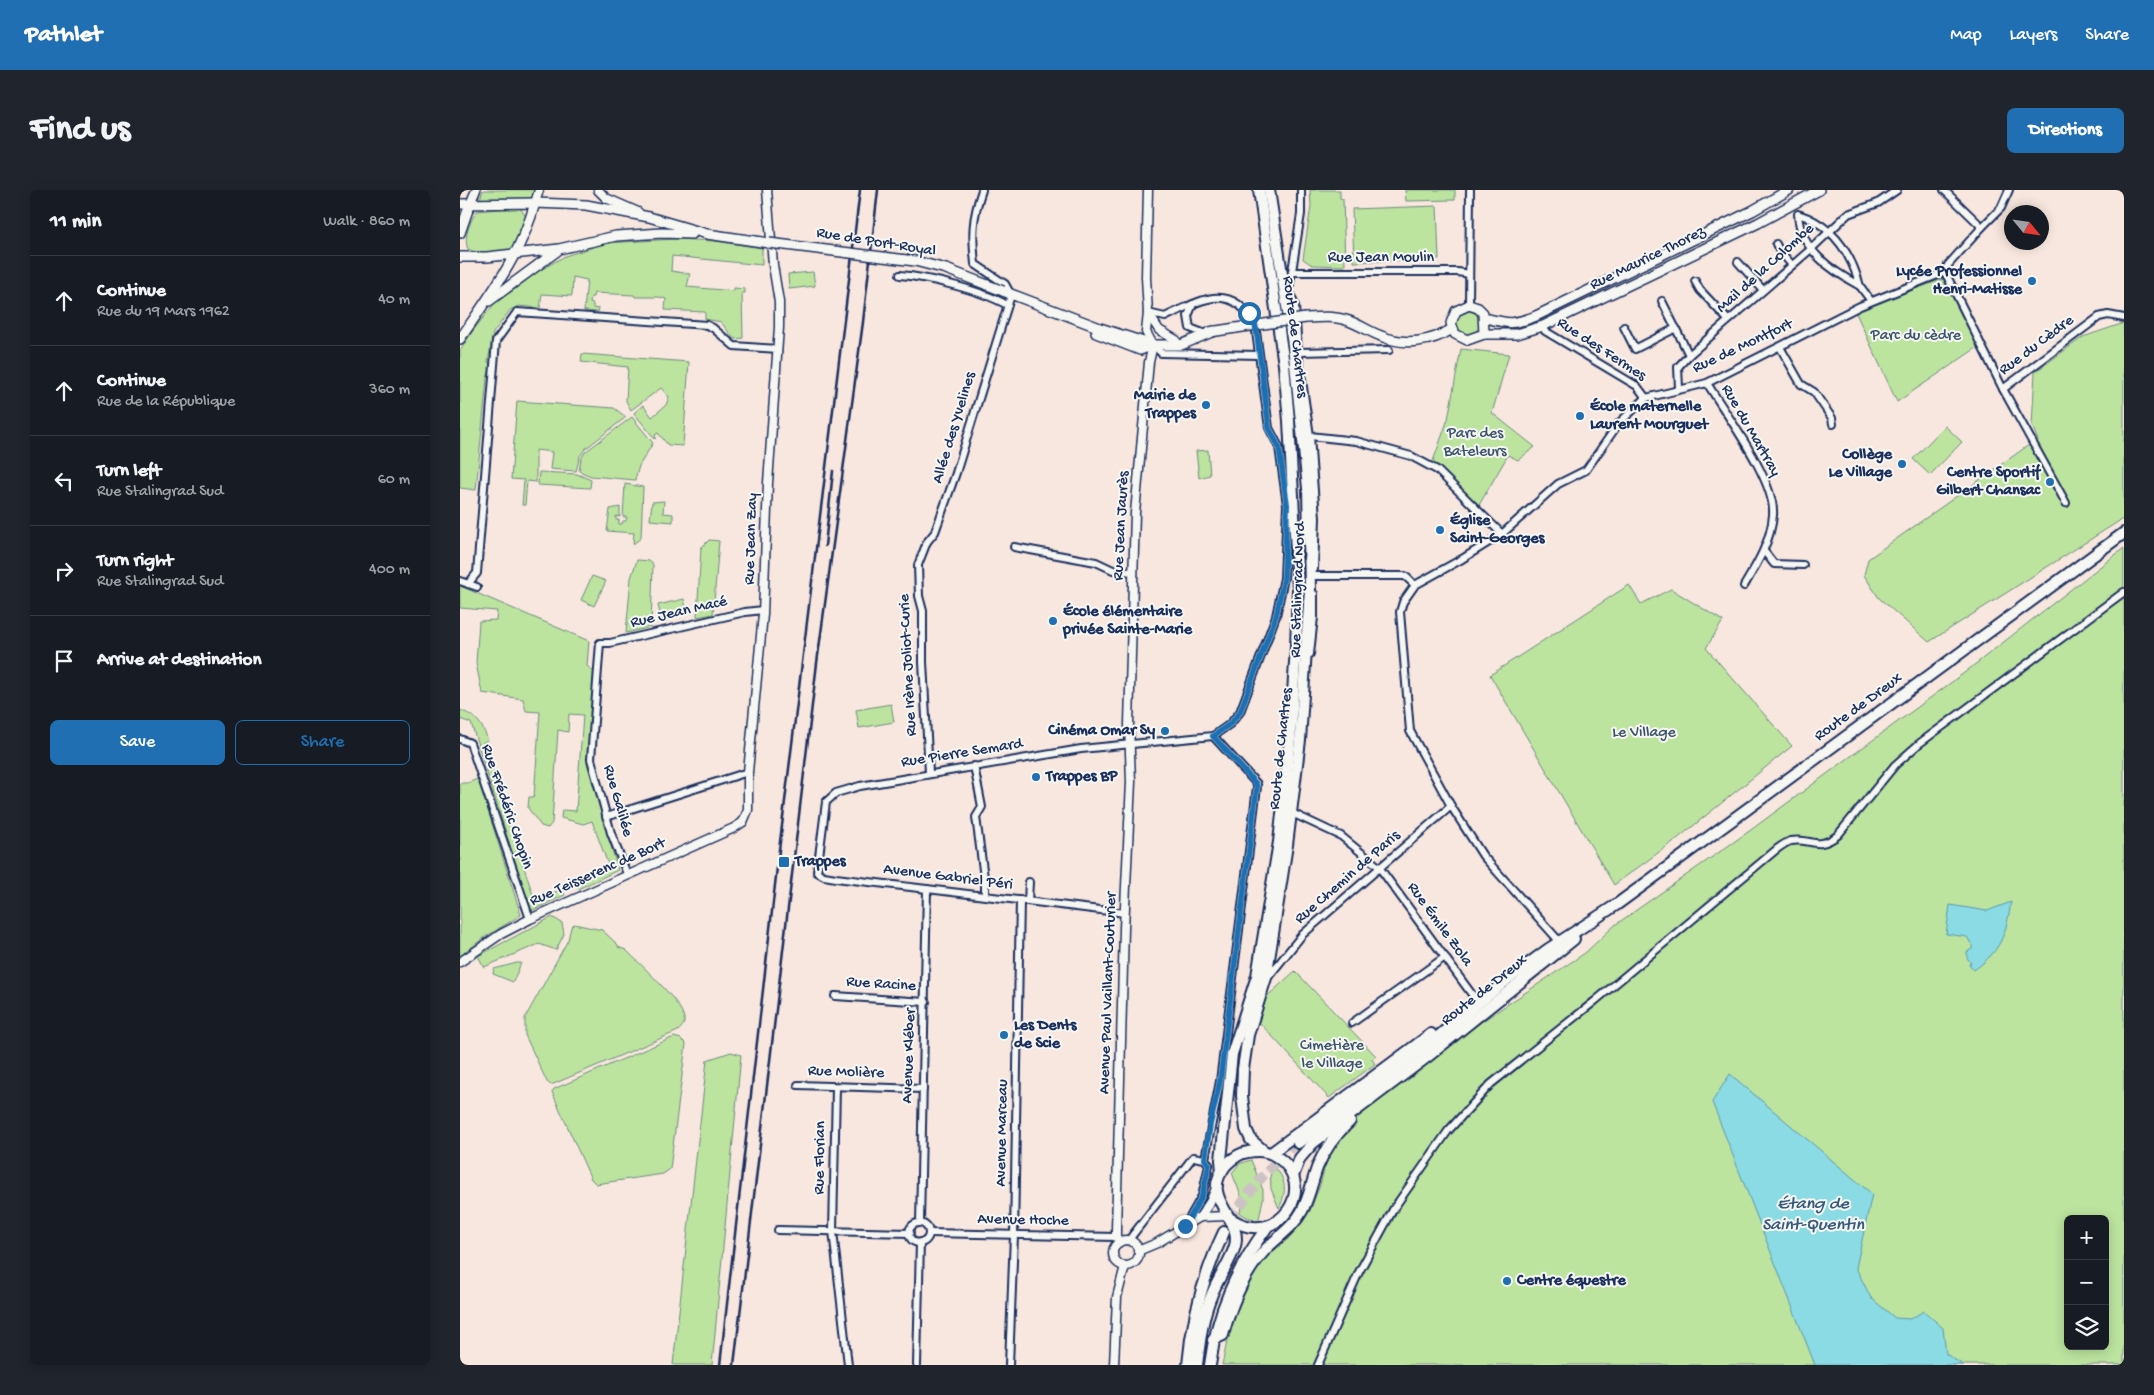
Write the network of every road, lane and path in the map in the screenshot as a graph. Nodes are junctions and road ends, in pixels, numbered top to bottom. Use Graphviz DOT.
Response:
graph roads {
  1 [pos="476,190"];
  2 [pos="539,190"];
  3 [pos="598,190"];
  4 [pos="767,190"];
  5 [pos="982,190"];
  6 [pos="1148,190"];
  7 [pos="1259,190"];
  8 [pos="1269,190"];
  9 [pos="1301,190"];
  10 [pos="1470,190"];
  11 [pos="1789,190"];
  12 [pos="1819,190"];
  13 [pos="1897,190"];
  14 [pos="1944,190"];
  15 [pos="2010,190"];
  16 [pos="535,203"];
  17 [pos="460,204"];
  18 [pos="470,204"];
  19 [pos="1792,205"];
  20 [pos="1798,214"];
  21 [pos="649,217"];
  22 [pos="1982,227"];
  23 [pos="1829,231"];
  24 [pos="460,233"];
  25 [pos="707,234"];
  26 [pos="1776,244"];
  27 [pos="559,249"];
  28 [pos="1811,249"];
  29 [pos="516,254"];
  30 [pos="460,257"];
  31 [pos="1738,262"];
  32 [pos="1792,265"];
  33 [pos="1293,272"];
  34 [pos="1945,272"];
  35 [pos="1469,274"];
  36 [pos="900,275"];
  37 [pos="1695,281"];
  38 [pos="1860,286"];
  39 [pos="1763,290"];
  40 [pos="1007,293"];
  41 [pos="1662,301"];
  42 [pos="1871,301"];
  43 [pos="1193,304"];
  44 [pos="483,305"];
  45 [pos="1469,305"];
  46 [pos="1007,306"];
  47 [pos="1148,313"];
  48 [pos="1485,318"];
  49 [pos="2124,318"];
  50 [pos="1728,320"];
  51 [pos="1543,326"];
  52 [pos="1624,327"];
  53 [pos="1676,328"];
  54 [pos="1452,329"];
  55 [pos="1214,332"];
  56 [pos="1203,333"];
  57 [pos="1484,334"];
  58 [pos="460,339"];
  59 [pos="1176,340"];
  60 [pos="1153,345"];
  61 [pos="1780,347"];
  62 [pos="778,349"];
  63 [pos="1389,350"];
  64 [pos="1298,352"];
  65 [pos="1689,354"];
  66 [pos="1259,356"];
  67 [pos="1707,383"];
  68 [pos="1679,388"];
  69 [pos="2003,389"];
  70 [pos="1646,398"];
  71 [pos="1833,424"];
  72 [pos="1310,436"];
  73 [pos="2066,503"];
  74 [pos="2124,533"];
  75 [pos="1502,534"];
  76 [pos="1014,547"];
  77 [pos="1764,551"];
  78 [pos="921,556"];
  79 [pos="1803,565"];
  80 [pos="1133,572"];
  81 [pos="1314,576"];
  82 [pos="460,581"];
  83 [pos="468,584"];
  84 [pos="1415,585"];
  85 [pos="1744,586"];
  86 [pos="477,587"];
  87 [pos="2124,592"];
  88 [pos="763,610"];
  89 [pos="600,643"];
  90 [pos="1213,736"];
  91 [pos="460,739"];
  92 [pos="1130,744"];
  93 [pos="974,766"];
  94 [pos="748,772"];
  95 [pos="929,773"];
  96 [pos="1451,806"];
  97 [pos="747,814"];
  98 [pos="1294,814"];
  99 [pos="606,817"];
  100 [pos="822,825"];
  101 [pos="1379,867"];
  102 [pos="627,874"];
  103 [pos="1029,882"];
  104 [pos="927,889"];
  105 [pos="985,896"];
  106 [pos="1024,901"];
  107 [pos="1612,908"];
  108 [pos="1124,913"];
  109 [pos="530,918"];
  110 [pos="1560,942"];
  111 [pos="1445,957"];
  112 [pos="460,962"];
  113 [pos="1269,976"];
  114 [pos="1497,987"];
  115 [pos="1264,992"];
  116 [pos="835,996"];
  117 [pos="1476,1000"];
  118 [pos="926,1002"];
  119 [pos="1352,1023"];
  120 [pos="798,1085"];
  121 [pos="836,1087"];
  122 [pos="923,1089"];
  123 [pos="1375,1095"];
  124 [pos="1298,1143"];
  125 [pos="1268,1152"];
  126 [pos="1205,1159"];
  127 [pos="1222,1171"];
  128 [pos="1293,1176"];
  129 [pos="1218,1183"];
  130 [pos="1200,1218"];
  131 [pos="1230,1218"];
  132 [pos="920,1223"];
  133 [pos="1185,1226"];
  134 [pos="1267,1226"];
  135 [pos="778,1230"];
  136 [pos="833,1231"];
  137 [pos="910,1232"];
  138 [pos="1224,1232"];
  139 [pos="929,1233"];
  140 [pos="1014,1235"];
  141 [pos="1121,1240"];
  142 [pos="920,1242"];
  143 [pos="1138,1251"];
  144 [pos="1125,1266"];
  145 [pos="1214,1340"];
  146 [pos="848,1365"];
  147 [pos="917,1365"];
  148 [pos="1009,1365"];
  149 [pos="1114,1365"];
  150 [pos="1188,1365"];
  151 [pos="1197,1365"];
  152 [pos="1210,1365"];
  153 [pos="1318,1365"];
  1 -- 18 [label="street"];
  2 -- 16 [label="street"];
  3 -- 21 [label="street"];
  4 -- 62 [label="street, Rue Jean Zay"];
  5 -- 40 [label="street"];
  6 -- 47 [label="street, Rue Jean Jaurès"];
  7 -- 127 [label="main road, Route de Chartres"];
  8 -- 125 [label="main road, Route de Chartres"];
  9 -- 33 [label="street, Rue Stalingrad Nord"];
  10 -- 35 [label="street"];
  11 -- 48 [label="main road, Rue Maurice Thorez"];
  12 -- 19 [label="main road, Rue Maurice Thorez"];
  13 -- 23 [label="street, Mail de la Colombe"];
  14 -- 22 [label="street"];
  15 -- 22 [label="street"];
  16 -- 18 [label="main road, Rue de Port-Royal"];
  16 -- 21 [label="main road, Rue de Port-Royal"];
  16 -- 29 [label="main road"];
  17 -- 18 [label="main road, Rue de Port-Royal"];
  18 -- 24 [label="main road"];
  19 -- 20 [label="street"];
  19 -- 51 [label="main road, Rue Maurice Thorez"];
  20 -- 23 [label="street"];
  20 -- 28 [label="street"];
  21 -- 25 [label="main road, Rue de Port-Royal"];
  22 -- 34 [label="street"];
  23 -- 28 [label="street, Mail de la Colombe"];
  23 -- 38 [label="street"];
  25 -- 27 [label="main road, Rue de Port-Royal"];
  25 -- 40 [label="main road, Rue de Port-Royal, bridge"];
  26 -- 32 [label="street"];
  27 -- 29 [label="main road, Rue de Port-Royal"];
  27 -- 44 [label="main road"];
  28 -- 32 [label="street, Mail de la Colombe"];
  28 -- 38 [label="street"];
  29 -- 30 [label="main road, Rue de Port-Royal"];
  29 -- 44 [label="main road"];
  31 -- 39 [label="street"];
  32 -- 39 [label="street, Mail de la Colombe"];
  33 -- 35 [label="street, Rue Jean Moulin"];
  33 -- 64 [label="street, Rue Stalingrad Nord"];
  34 -- 42 [label="street, Rue de Montfort"];
  34 -- 69 [label="street, Rue du Cèdre"];
  35 -- 45 [label="street"];
  36 -- 46 [label="street"];
  37 -- 50 [label="street"];
  38 -- 42 [label="street"];
  39 -- 50 [label="street, Mail de la Colombe"];
  40 -- 46 [label="street, Allée des Yvelines"];
  40 -- 60 [label="main road, Rue de Port-Royal"];
  41 -- 53 [label="street"];
  42 -- 61 [label="street, Rue de Montfort"];
  43 -- 47 [label="street"];
  43 -- 56 [label="street"];
  43 -- 66 [label="street"];
  44 -- 58 [label="main road"];
  45 -- 48 [label="main road"];
  45 -- 54 [label="main road"];
  46 -- 78 [label="street, Allée des Yvelines"];
  47 -- 59 [label="street"];
  47 -- 60 [label="street, Rue Jean Jaurès"];
  48 -- 57 [label="main road"];
  49 -- 69 [label="street, Rue du Cèdre"];
  50 -- 65 [label="street, Mail de la Colombe"];
  51 -- 57 [label="main road, Rue Maurice Thorez"];
  51 -- 70 [label="street, Rue des Fermes"];
  52 -- 53 [label="street, Rue des Fermes"];
  53 -- 65 [label="street"];
  54 -- 55 [label="main road, bridge"];
  54 -- 57 [label="main road"];
  55 -- 56 [label="main road, Rue de Port-Royal"];
  55 -- 60 [label="main road, Rue de Port-Royal"];
  56 -- 59 [label="main road, Rue de Port-Royal"];
  59 -- 60 [label="main road, Rue de Port-Royal"];
  60 -- 66 [label="street"];
  60 -- 80 [label="street, Rue Jean Jaurès"];
  61 -- 67 [label="street, Rue de Montfort"];
  61 -- 71 [label="street"];
  62 -- 83 [label="street"];
  62 -- 88 [label="street, Rue Jean Zay"];
  63 -- 64 [label="street"];
  64 -- 72 [label="street, Rue Stalingrad Nord"];
  65 -- 68 [label="street, Mail de la Colombe"];
  66 -- 90 [label="street"];
  67 -- 68 [label="street, Rue de Montfort"];
  67 -- 77 [label="street, Rue du Martray"];
  68 -- 70 [label="street, Rue de Montfort"];
  69 -- 73 [label="street"];
  70 -- 75 [label="street, Rue de Montfort"];
  72 -- 75 [label="street"];
  72 -- 81 [label="street, Rue Stalingrad Nord"];
  74 -- 107 [label="main road, Route de Dreux"];
  75 -- 84 [label="street, Rue de Montfort"];
  76 -- 80 [label="street"];
  77 -- 79 [label="street"];
  77 -- 85 [label="street, Rue du Martray"];
  78 -- 95 [label="street, Rue Irène Joliot-Curie"];
  80 -- 92 [label="street, Rue Jean Jaurès"];
  81 -- 84 [label="street"];
  81 -- 98 [label="street, Rue Stalingrad Nord"];
  82 -- 83 [label="street"];
  83 -- 86 [label="street"];
  84 -- 96 [label="street"];
  87 -- 153 [label="street"];
  88 -- 89 [label="street, Rue Jean Macé"];
  88 -- 94 [label="street, Rue Jean Zay"];
  89 -- 99 [label="street, Rue Galilée"];
  90 -- 92 [label="street, Rue Pierre Semard"];
  90 -- 126 [label="street"];
  91 -- 109 [label="street, Rue Frédéric Chopin"];
  92 -- 93 [label="street, Rue Pierre Semard"];
  92 -- 108 [label="street, Avenue Paul Vaillant-Couturier"];
  93 -- 95 [label="street, Rue Pierre Semard"];
  93 -- 105 [label="street"];
  94 -- 97 [label="street, Rue Jean Zay"];
  94 -- 99 [label="street"];
  95 -- 100 [label="street, Rue Pierre Semard"];
  96 -- 101 [label="street, Rue Chemin de Paris"];
  96 -- 110 [label="street"];
  97 -- 102 [label="street, Rue Teisserenc de Bort"];
  98 -- 101 [label="street, Rue Émile Zola"];
  98 -- 113 [label="street, Rue Stalingrad Nord"];
  99 -- 102 [label="street, Rue Galilée"];
  100 -- 104 [label="street, Avenue Gabriel Péri"];
  101 -- 111 [label="street, Rue Émile Zola"];
  101 -- 113 [label="street, Rue Chemin de Paris"];
  102 -- 109 [label="street, Rue Teisserenc de Bort"];
  103 -- 106 [label="street, Avenue Marceau"];
  104 -- 105 [label="street, Avenue Gabriel Péri"];
  104 -- 118 [label="street, Avenue Kléber"];
  105 -- 106 [label="street, Avenue Gabriel Péri"];
  106 -- 108 [label="street, Avenue Gabriel Péri"];
  106 -- 140 [label="street, Avenue Marceau"];
  107 -- 110 [label="main road, Route de Dreux"];
  107 -- 123 [label="main road, Route de Dreux"];
  108 -- 141 [label="street, Avenue Paul Vaillant-Couturier"];
  109 -- 112 [label="street, Rue Teisserenc de Bort"];
  110 -- 114 [label="main road, Route de Dreux"];
  111 -- 117 [label="street, Rue Émile Zola"];
  111 -- 119 [label="street"];
  113 -- 115 [label="street, Rue Stalingrad Nord"];
  114 -- 117 [label="main road, Route de Dreux"];
  114 -- 124 [label="main road, Route de Dreux"];
  116 -- 118 [label="street, Rue Racine"];
  117 -- 125 [label="main road, Route de Dreux"];
  118 -- 122 [label="street, Avenue Kléber"];
  120 -- 121 [label="street, Rue Molière"];
  121 -- 122 [label="street, Rue Molière"];
  121 -- 136 [label="street, Rue Florian"];
  122 -- 132 [label="street, Avenue Kléber"];
  123 -- 128 [label="main road, Route de Dreux"];
  123 -- 145 [label="main road, Route de Dreux"];
  125 -- 127 [label="main road"];
  125 -- 128 [label="main road"];
  126 -- 133 [label="street"];
  126 -- 141 [label="street"];
  127 -- 129 [label="main road"];
  128 -- 134 [label="main road"];
  129 -- 130 [label="street"];
  129 -- 131 [label="main road"];
  130 -- 131 [label="street"];
  130 -- 133 [label="street"];
  131 -- 134 [label="main road"];
  131 -- 151 [label="main road"];
  132 -- 137 [label="street"];
  132 -- 139 [label="street"];
  133 -- 143 [label="street"];
  134 -- 145 [label="main road"];
  135 -- 136 [label="street"];
  136 -- 137 [label="street"];
  136 -- 146 [label="street, Rue Florian"];
  137 -- 142 [label="street"];
  138 -- 150 [label="main road"];
  139 -- 140 [label="street, Avenue Hoche"];
  139 -- 142 [label="street"];
  140 -- 141 [label="street, Avenue Hoche"];
  140 -- 148 [label="street, Avenue Marceau"];
  141 -- 143 [label="street"];
  141 -- 144 [label="street"];
  142 -- 147 [label="street"];
  143 -- 144 [label="street"];
  144 -- 149 [label="street"];
  145 -- 152 [label="main road"];
}
